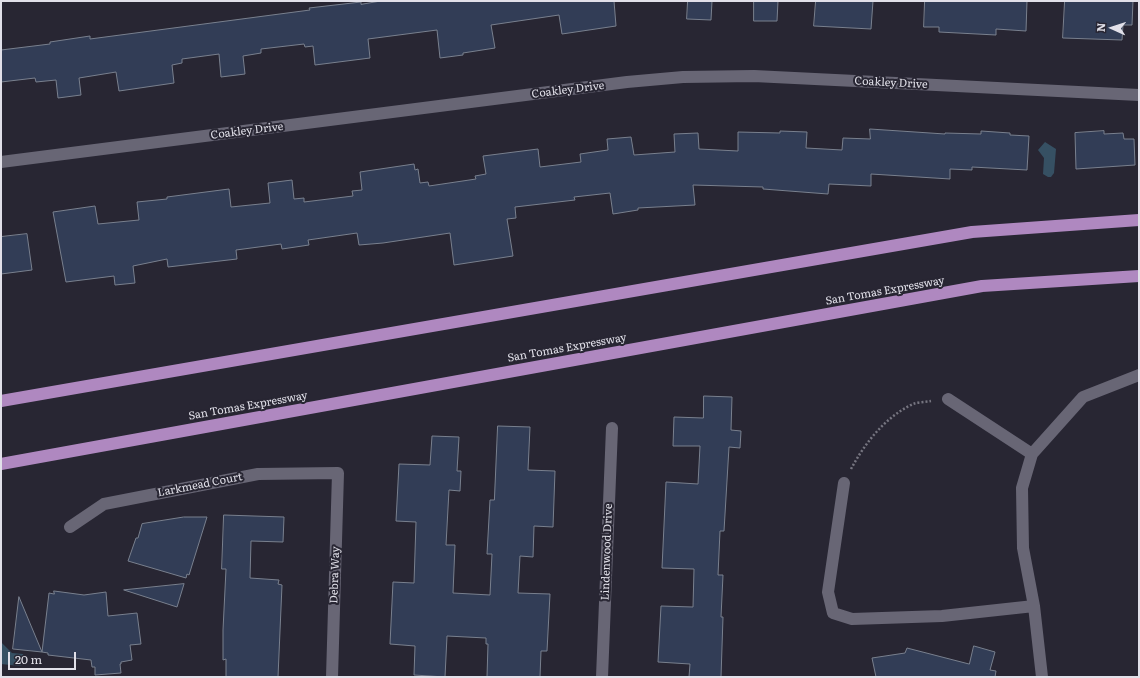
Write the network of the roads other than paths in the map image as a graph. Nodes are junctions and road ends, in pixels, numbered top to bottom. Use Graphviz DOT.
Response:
graph roads {
  1 [pos="1139,95"];
  2 [pos="1,162"];
  3 [pos="1139,220"];
  4 [pos="1139,276"];
  5 [pos="1139,375"];
  6 [pos="948,398"];
  7 [pos="1,401"];
  8 [pos="612,428"];
  9 [pos="1032,454"];
  10 [pos="4,465"];
  11 [pos="338,472"];
  12 [pos="844,483"];
  13 [pos="70,527"];
  14 [pos="1034,606"];
  15 [pos="332,677"];
  16 [pos="602,677"];
  17 [pos="1042,677"];
  1 -- 2 [label="street, Coakley Drive"];
  3 -- 7 [label="highway"];
  4 -- 10 [label="highway, San Tomas Expressway"];
  5 -- 9 [label="street"];
  6 -- 9 [label="street"];
  8 -- 16 [label="street, Lindenwood Drive"];
  9 -- 14 [label="street"];
  11 -- 13 [label="street, Larkmead Court"];
  11 -- 15 [label="street, Debra Way"];
  12 -- 14 [label="street"];
  14 -- 17 [label="street"];
}
